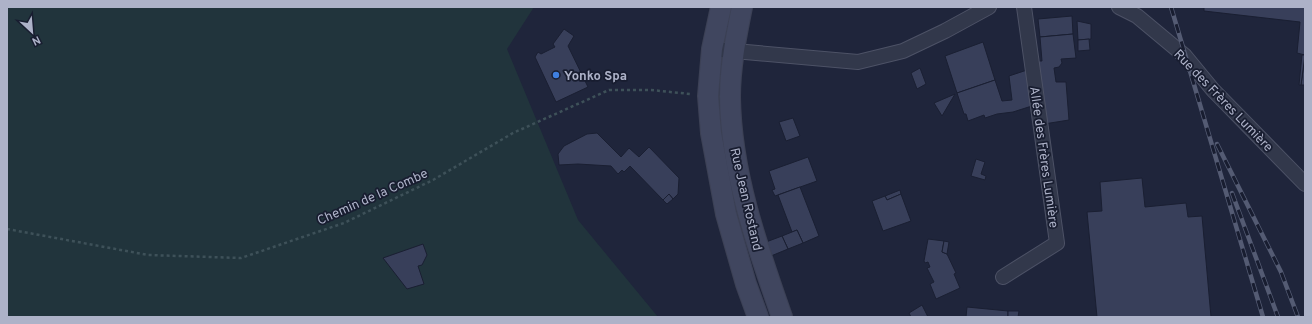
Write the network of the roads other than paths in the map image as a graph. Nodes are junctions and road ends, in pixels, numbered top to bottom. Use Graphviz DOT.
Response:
graph roads {
  1 [pos="721,7"];
  2 [pos="742,7"];
  3 [pos="989,7"];
  4 [pos="1024,7"];
  5 [pos="1119,7"];
  6 [pos="712,49"];
  7 [pos="734,51"];
  8 [pos="1305,184"];
  9 [pos="1003,277"];
  10 [pos="758,317"];
  11 [pos="782,317"];
  1 -- 6 [label="main road, Rue Jean Rostand"];
  2 -- 7 [label="main road, Rue Jean Rostand"];
  3 -- 7 [label="street"];
  4 -- 9 [label="street, Allée des Frères Lumière"];
  5 -- 8 [label="street, Rue des Frères Lumière"];
  6 -- 7 [label="street"];
  6 -- 10 [label="main road, Rue Jean Rostand"];
  7 -- 11 [label="main road, Rue Jean Rostand"];
}
